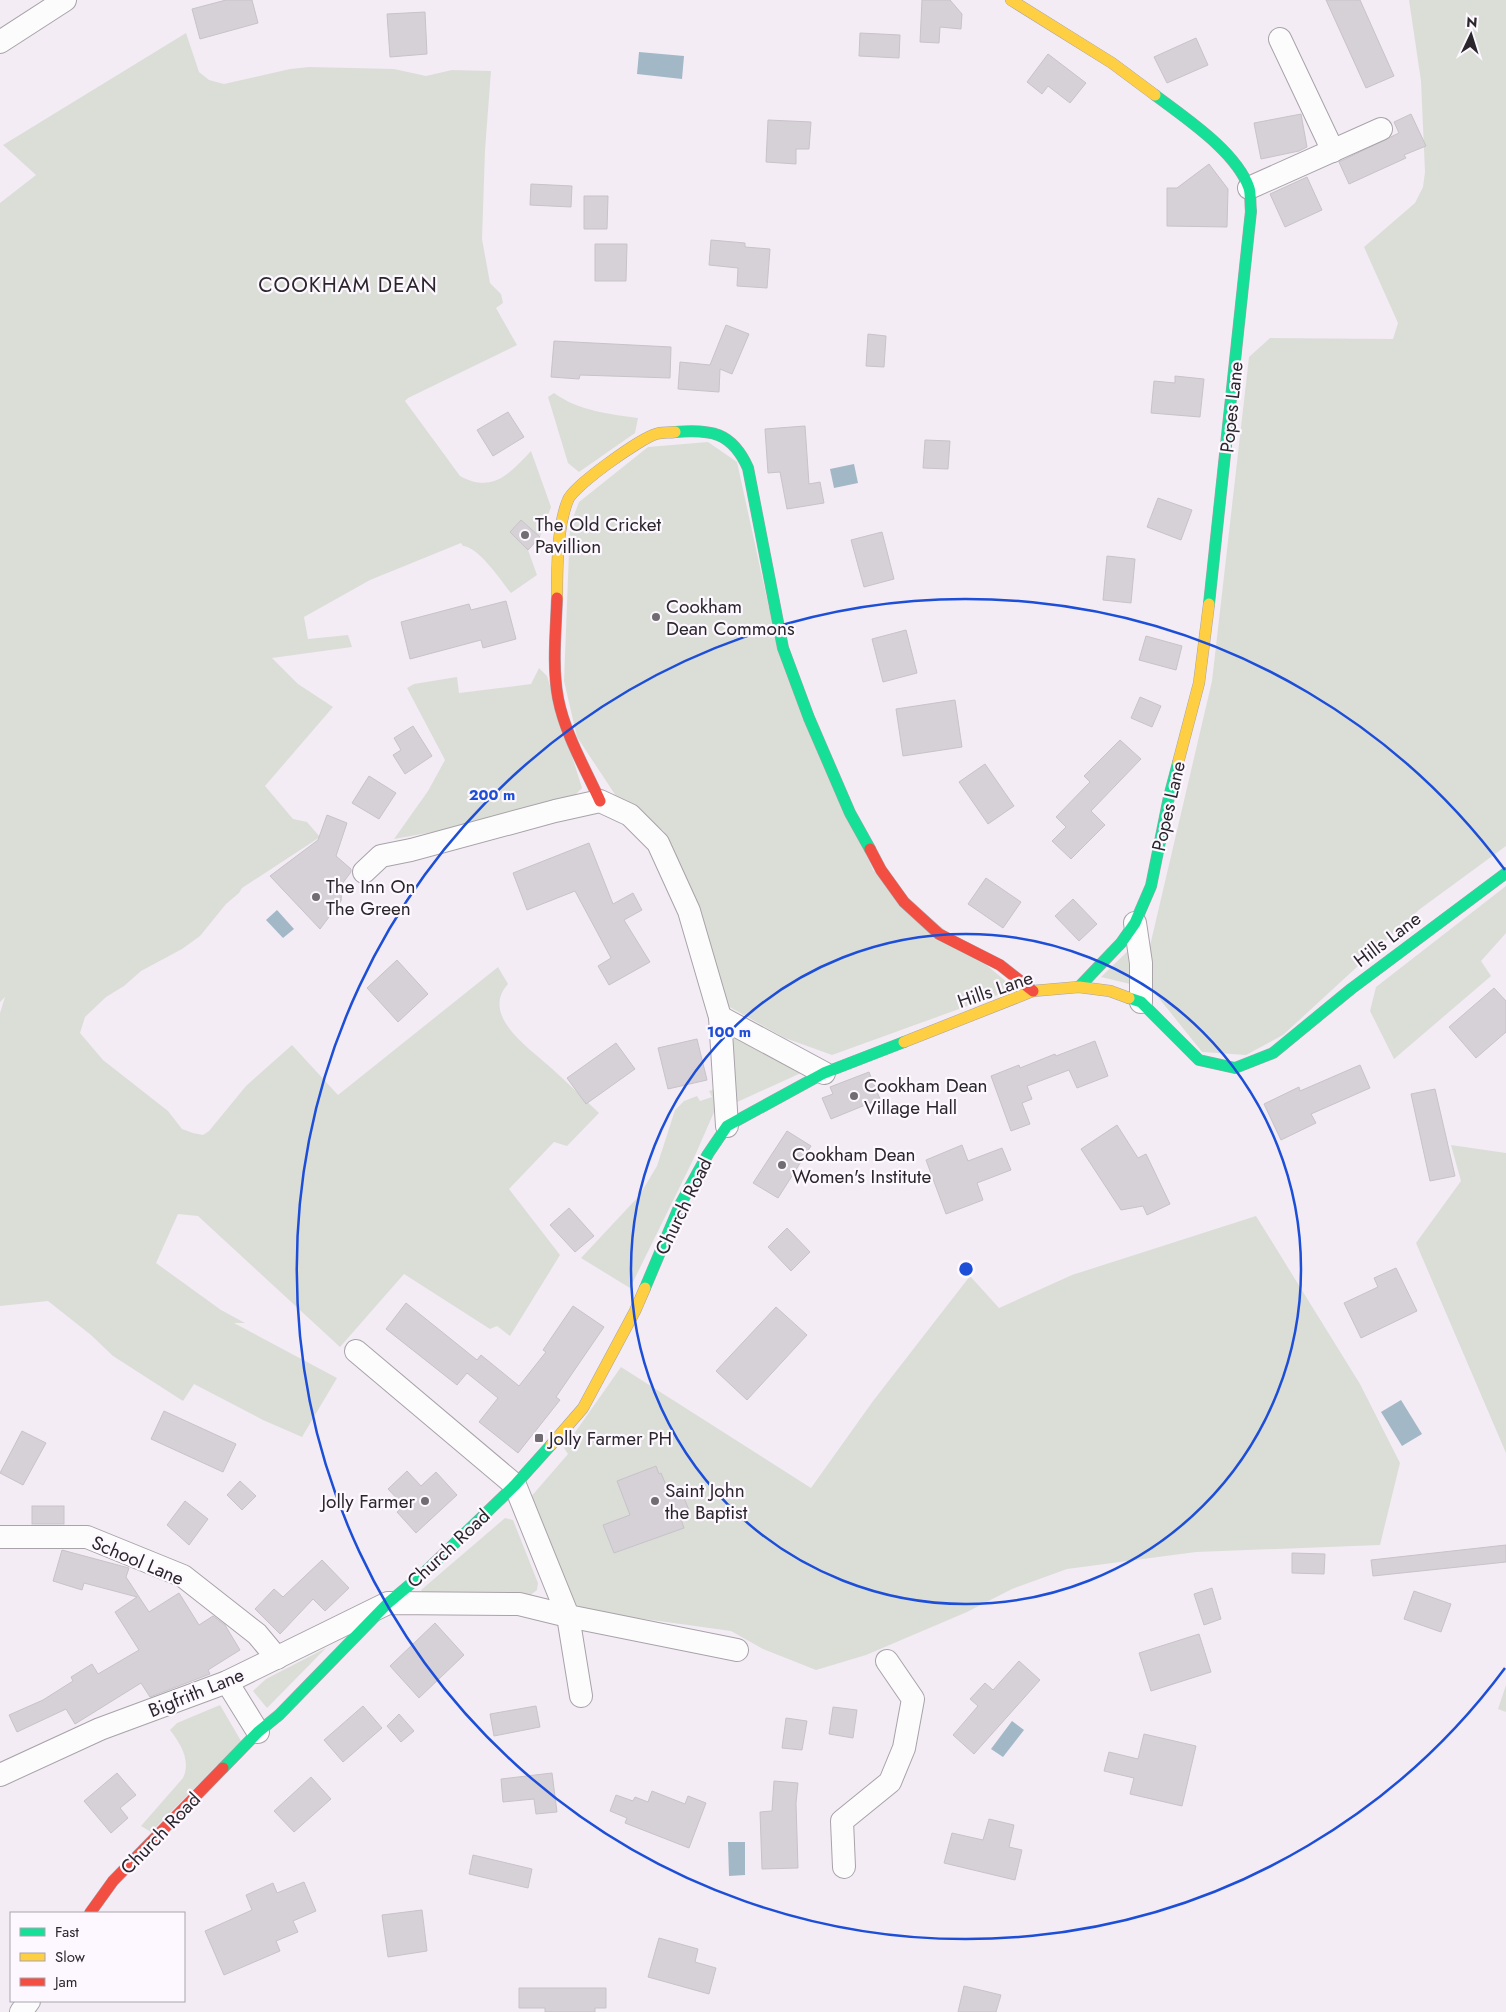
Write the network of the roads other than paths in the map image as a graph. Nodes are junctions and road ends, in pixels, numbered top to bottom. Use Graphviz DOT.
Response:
graph roads {
  1 [pos="64,0"];
  2 [pos="1011,0"];
  3 [pos="1280,39"];
  4 [pos="0,42"];
  5 [pos="1381,129"];
  6 [pos="1333,151"];
  7 [pos="1249,188"];
  8 [pos="600,801"];
  9 [pos="364,872"];
  10 [pos="1506,873"];
  11 [pos="1135,923"];
  12 [pos="1079,987"];
  13 [pos="1033,992"];
  14 [pos="1141,1002"];
  15 [pos="720,1017"];
  16 [pos="824,1072"];
  17 [pos="727,1126"];
  18 [pos="356,1351"];
  19 [pos="515,1485"];
  20 [pos="0,1537"];
  21 [pos="388,1603"];
  22 [pos="568,1616"];
  23 [pos="737,1650"];
  24 [pos="277,1658"];
  25 [pos="887,1661"];
  26 [pos="227,1682"];
  27 [pos="581,1696"];
  28 [pos="258,1732"];
  29 [pos="0,1774"];
  30 [pos="844,1867"];
  31 [pos="91,1912"];
  1 -- 4 [label="street"];
  2 -- 7 [label="street, Popes Lane"];
  3 -- 6 [label="street"];
  5 -- 6 [label="street"];
  6 -- 7 [label="street"];
  7 -- 11 [label="street, Popes Lane"];
  8 -- 9 [label="street"];
  8 -- 13 [label="street"];
  8 -- 15 [label="street"];
  10 -- 14 [label="street, Hills Lane"];
  11 -- 12 [label="street, Popes Lane"];
  11 -- 14 [label="street"];
  12 -- 13 [label="street, Hills Lane"];
  12 -- 14 [label="street, Hills Lane"];
  13 -- 16 [label="street, Hills Lane"];
  15 -- 16 [label="street"];
  15 -- 17 [label="street"];
  16 -- 17 [label="street, Hills Lane"];
  17 -- 19 [label="street, Church Road"];
  18 -- 19 [label="street"];
  19 -- 21 [label="street, Church Road"];
  19 -- 22 [label="street"];
  20 -- 24 [label="street, School Lane"];
  21 -- 22 [label="street"];
  21 -- 24 [label="street, Bigfrith Lane"];
  21 -- 28 [label="street, Church Road"];
  22 -- 23 [label="street"];
  22 -- 27 [label="street"];
  24 -- 26 [label="street, Bigfrith Lane"];
  25 -- 30 [label="street"];
  26 -- 28 [label="street"];
  26 -- 29 [label="street, Bigfrith Lane"];
  28 -- 31 [label="street, Church Road"];
}
